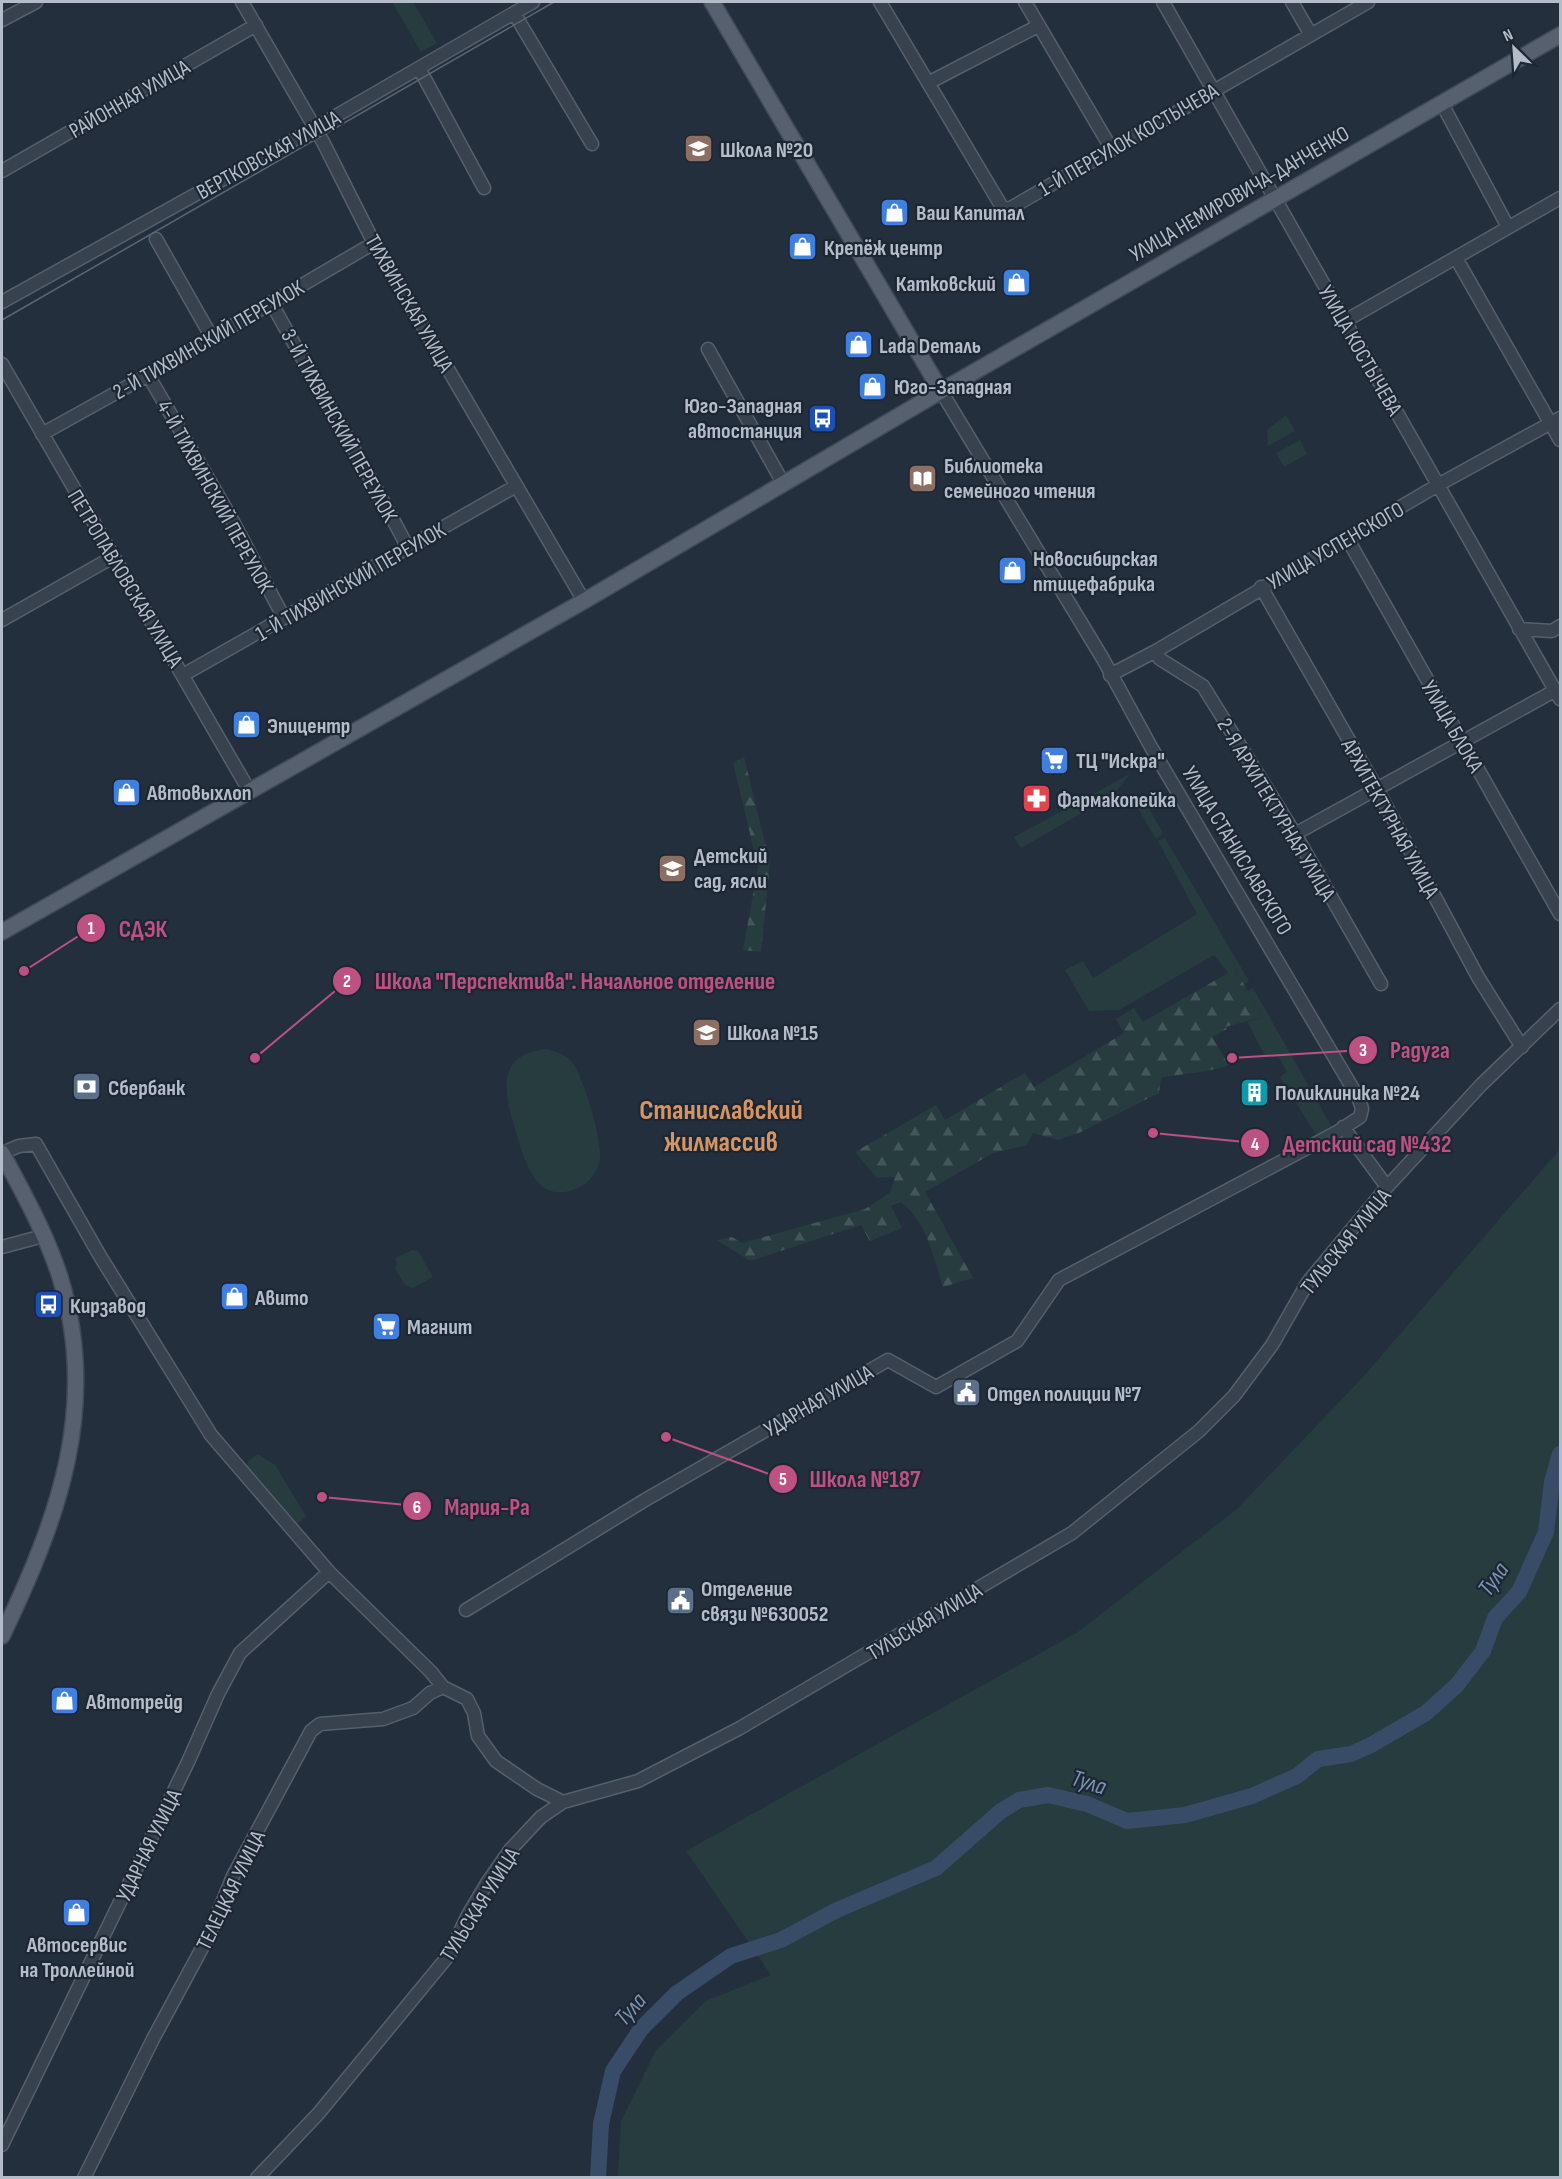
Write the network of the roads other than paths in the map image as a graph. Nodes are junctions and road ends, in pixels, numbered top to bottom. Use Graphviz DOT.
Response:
graph roads {
  1 [pos="36,2"];
  2 [pos="242,2"];
  3 [pos="533,2"];
  4 [pos="712,2"];
  5 [pos="880,2"];
  6 [pos="1025,2"];
  7 [pos="1163,2"];
  8 [pos="1292,2"];
  9 [pos="1368,2"];
  10 [pos="514,13"];
  11 [pos="2,20"];
  12 [pos="256,25"];
  13 [pos="1038,26"];
  14 [pos="1311,35"];
  15 [pos="1560,35"];
  16 [pos="419,68"];
  17 [pos="928,83"];
  18 [pos="1211,90"];
  19 [pos="1441,102"];
  20 [pos="315,128"];
  21 [pos="592,144"];
  22 [pos="1111,148"];
  23 [pos="2,171"];
  24 [pos="484,188"];
  25 [pos="1275,198"];
  26 [pos="1560,198"];
  27 [pos="1508,227"];
  28 [pos="156,239"];
  29 [pos="374,243"];
  30 [pos="1456,258"];
  31 [pos="2,302"];
  32 [pos="271,302"];
  33 [pos="1345,321"];
  34 [pos="211,336"];
  35 [pos="708,349"];
  36 [pos="2,364"];
  37 [pos="148,375"];
  38 [pos="940,391"];
  39 [pos="1556,421"];
  40 [pos="42,434"];
  41 [pos="1560,440"];
  42 [pos="783,483"];
  43 [pos="1438,485"];
  44 [pos="516,486"];
  45 [pos="1347,538"];
  46 [pos="408,548"];
  47 [pos="113,557"];
  48 [pos="1262,587"];
  49 [pos="584,601"];
  50 [pos="284,618"];
  51 [pos="2,620"];
  52 [pos="1560,626"];
  53 [pos="1520,629"];
  54 [pos="1156,651"];
  55 [pos="183,675"];
  56 [pos="1110,675"];
  57 [pos="1558,694"];
  58 [pos="1462,742"];
  59 [pos="1377,789"];
  60 [pos="250,792"];
  61 [pos="1295,834"];
  62 [pos="1560,914"];
  63 [pos="2,932"];
  64 [pos="1381,984"];
  65 [pos="1560,1009"];
  66 [pos="1522,1047"];
  67 [pos="1343,1127"];
  68 [pos="2,1153"];
  69 [pos="1387,1187"];
  70 [pos="43,1236"];
  71 [pos="2,1247"];
  72 [pos="330,1572"];
  73 [pos="466,1610"];
  74 [pos="2,1635"];
  75 [pos="443,1687"];
  76 [pos="563,1802"];
  77 [pos="2,2145"];
  78 [pos="84,2178"];
  79 [pos="257,2178"];
  1 -- 11 [label="street"];
  2 -- 12 [label="street, ТИХВИНСКАЯ УЛИЦА"];
  3 -- 10 [label="street, ВЕРТКОВСКАЯ УЛИЦА"];
  4 -- 38 [label="main road, УЛИЦА СТАНИСЛАВСКОГО"];
  5 -- 17 [label="street, 1-Й ПЕРЕУЛОК КОСТЫЧЕВА"];
  6 -- 13 [label="street"];
  7 -- 18 [label="street, УЛИЦА КОСТЫЧЕВА"];
  8 -- 14 [label="street"];
  9 -- 14 [label="street, 1-Й ПЕРЕУЛОК КОСТЫЧЕВА"];
  10 -- 16 [label="street, ВЕРТКОВСКАЯ УЛИЦА"];
  10 -- 21 [label="street"];
  12 -- 20 [label="street, ТИХВИНСКАЯ УЛИЦА"];
  12 -- 23 [label="street, РАЙОННАЯ УЛИЦА"];
  13 -- 17 [label="street"];
  13 -- 22 [label="street"];
  14 -- 18 [label="street, 1-Й ПЕРЕУЛОК КОСТЫЧЕВА"];
  15 -- 19 [label="main road, УЛИЦА НЕМИРОВИЧА-ДАНЧЕНКО"];
  16 -- 20 [label="street, ВЕРТКОВСКАЯ УЛИЦА"];
  16 -- 24 [label="street"];
  17 -- 22 [label="street, 1-Й ПЕРЕУЛОК КОСТЫЧЕВА"];
  18 -- 22 [label="street, 1-Й ПЕРЕУЛОК КОСТЫЧЕВА"];
  18 -- 25 [label="street, УЛИЦА КОСТЫЧЕВА"];
  19 -- 25 [label="main road, УЛИЦА НЕМИРОВИЧА-ДАНЧЕНКО"];
  19 -- 27 [label="street"];
  20 -- 29 [label="street, ТИХВИНСКАЯ УЛИЦА"];
  20 -- 31 [label="street, ВЕРТКОВСКАЯ УЛИЦА"];
  25 -- 33 [label="street, УЛИЦА КОСТЫЧЕВА"];
  25 -- 38 [label="main road, УЛИЦА НЕМИРОВИЧА-ДАНЧЕНКО"];
  26 -- 27 [label="street"];
  27 -- 30 [label="street"];
  28 -- 34 [label="street"];
  29 -- 32 [label="street, 2-Й ТИХВИНСКИЙ ПЕРЕУЛОК"];
  29 -- 44 [label="street, ТИХВИНСКАЯ УЛИЦА"];
  30 -- 33 [label="street"];
  30 -- 39 [label="street"];
  32 -- 34 [label="street, 2-Й ТИХВИНСКИЙ ПЕРЕУЛОК"];
  32 -- 46 [label="street, 3-Й ТИХВИНСКИЙ ПЕРЕУЛОК"];
  33 -- 43 [label="street, УЛИЦА КОСТЫЧЕВА"];
  34 -- 37 [label="street, 2-Й ТИХВИНСКИЙ ПЕРЕУЛОК"];
  35 -- 42 [label="street"];
  36 -- 40 [label="street, ПЕТРОПАВЛОВСКАЯ УЛИЦА"];
  37 -- 40 [label="street, 2-Й ТИХВИНСКИЙ ПЕРЕУЛОК"];
  37 -- 50 [label="street, 4-Й ТИХВИНСКИЙ ПЕРЕУЛОК"];
  38 -- 42 [label="main road, УЛИЦА НЕМИРОВИЧА-ДАНЧЕНКО"];
  38 -- 56 [label="street, УЛИЦА СТАНИСЛАВСКОГО"];
  39 -- 41 [label="street"];
  39 -- 43 [label="street, УЛИЦА УСПЕНСКОГО"];
  40 -- 47 [label="street, ПЕТРОПАВЛОВСКАЯ УЛИЦА"];
  42 -- 49 [label="main road, УЛИЦА НЕМИРОВИЧА-ДАНЧЕНКО"];
  43 -- 45 [label="street, УЛИЦА УСПЕНСКОГО"];
  43 -- 53 [label="street, УЛИЦА КОСТЫЧЕВА"];
  44 -- 46 [label="street, 1-Й ТИХВИНСКИЙ ПЕРЕУЛОК"];
  44 -- 49 [label="street, ТИХВИНСКАЯ УЛИЦА"];
  45 -- 48 [label="street, УЛИЦА УСПЕНСКОГО"];
  45 -- 58 [label="street, УЛИЦА БЛОКА"];
  46 -- 50 [label="street, 1-Й ТИХВИНСКИЙ ПЕРЕУЛОК"];
  47 -- 51 [label="street"];
  47 -- 55 [label="street, ПЕТРОПАВЛОВСКАЯ УЛИЦА"];
  48 -- 54 [label="street, УЛИЦА УСПЕНСКОГО"];
  48 -- 59 [label="street, АРХИТЕКТУРНАЯ УЛИЦА"];
  49 -- 60 [label="main road, УЛИЦА НЕМИРОВИЧА-ДАНЧЕНКО"];
  50 -- 55 [label="street, 1-Й ТИХВИНСКИЙ ПЕРЕУЛОК"];
  52 -- 53 [label="street"];
  53 -- 57 [label="street, УЛИЦА КОСТЫЧЕВА"];
  54 -- 56 [label="street, УЛИЦА УСПЕНСКОГО"];
  54 -- 61 [label="street, 2-Я АРХИТЕКТУРНАЯ УЛИЦА"];
  55 -- 60 [label="street, ПЕТРОПАВЛОВСКАЯ УЛИЦА"];
  56 -- 67 [label="street, УЛИЦА СТАНИСЛАВСКОГО"];
  57 -- 58 [label="street"];
  58 -- 59 [label="street"];
  58 -- 62 [label="street, УЛИЦА БЛОКА"];
  59 -- 61 [label="street"];
  59 -- 66 [label="street, АРХИТЕКТУРНАЯ УЛИЦА"];
  60 -- 63 [label="main road, УЛИЦА НЕМИРОВИЧА-ДАНЧЕНКО"];
  61 -- 64 [label="street, 2-Я АРХИТЕКТУРНАЯ УЛИЦА"];
  65 -- 66 [label="street, ТУЛЬСКАЯ УЛИЦА"];
  66 -- 69 [label="street, ТУЛЬСКАЯ УЛИЦА"];
  67 -- 69 [label="street"];
  67 -- 73 [label="street, УДАРНАЯ УЛИЦА"];
  68 -- 70 [label="main road"];
  68 -- 72 [label="street"];
  69 -- 76 [label="street, ТУЛЬСКАЯ УЛИЦА"];
  70 -- 71 [label="street"];
  70 -- 74 [label="main road"];
  72 -- 75 [label="street"];
  72 -- 77 [label="street, УДАРНАЯ УЛИЦА"];
  75 -- 76 [label="street"];
  75 -- 78 [label="street, ТЕЛЕЦКАЯ УЛИЦА"];
  76 -- 79 [label="street, ТУЛЬСКАЯ УЛИЦА"];
}
